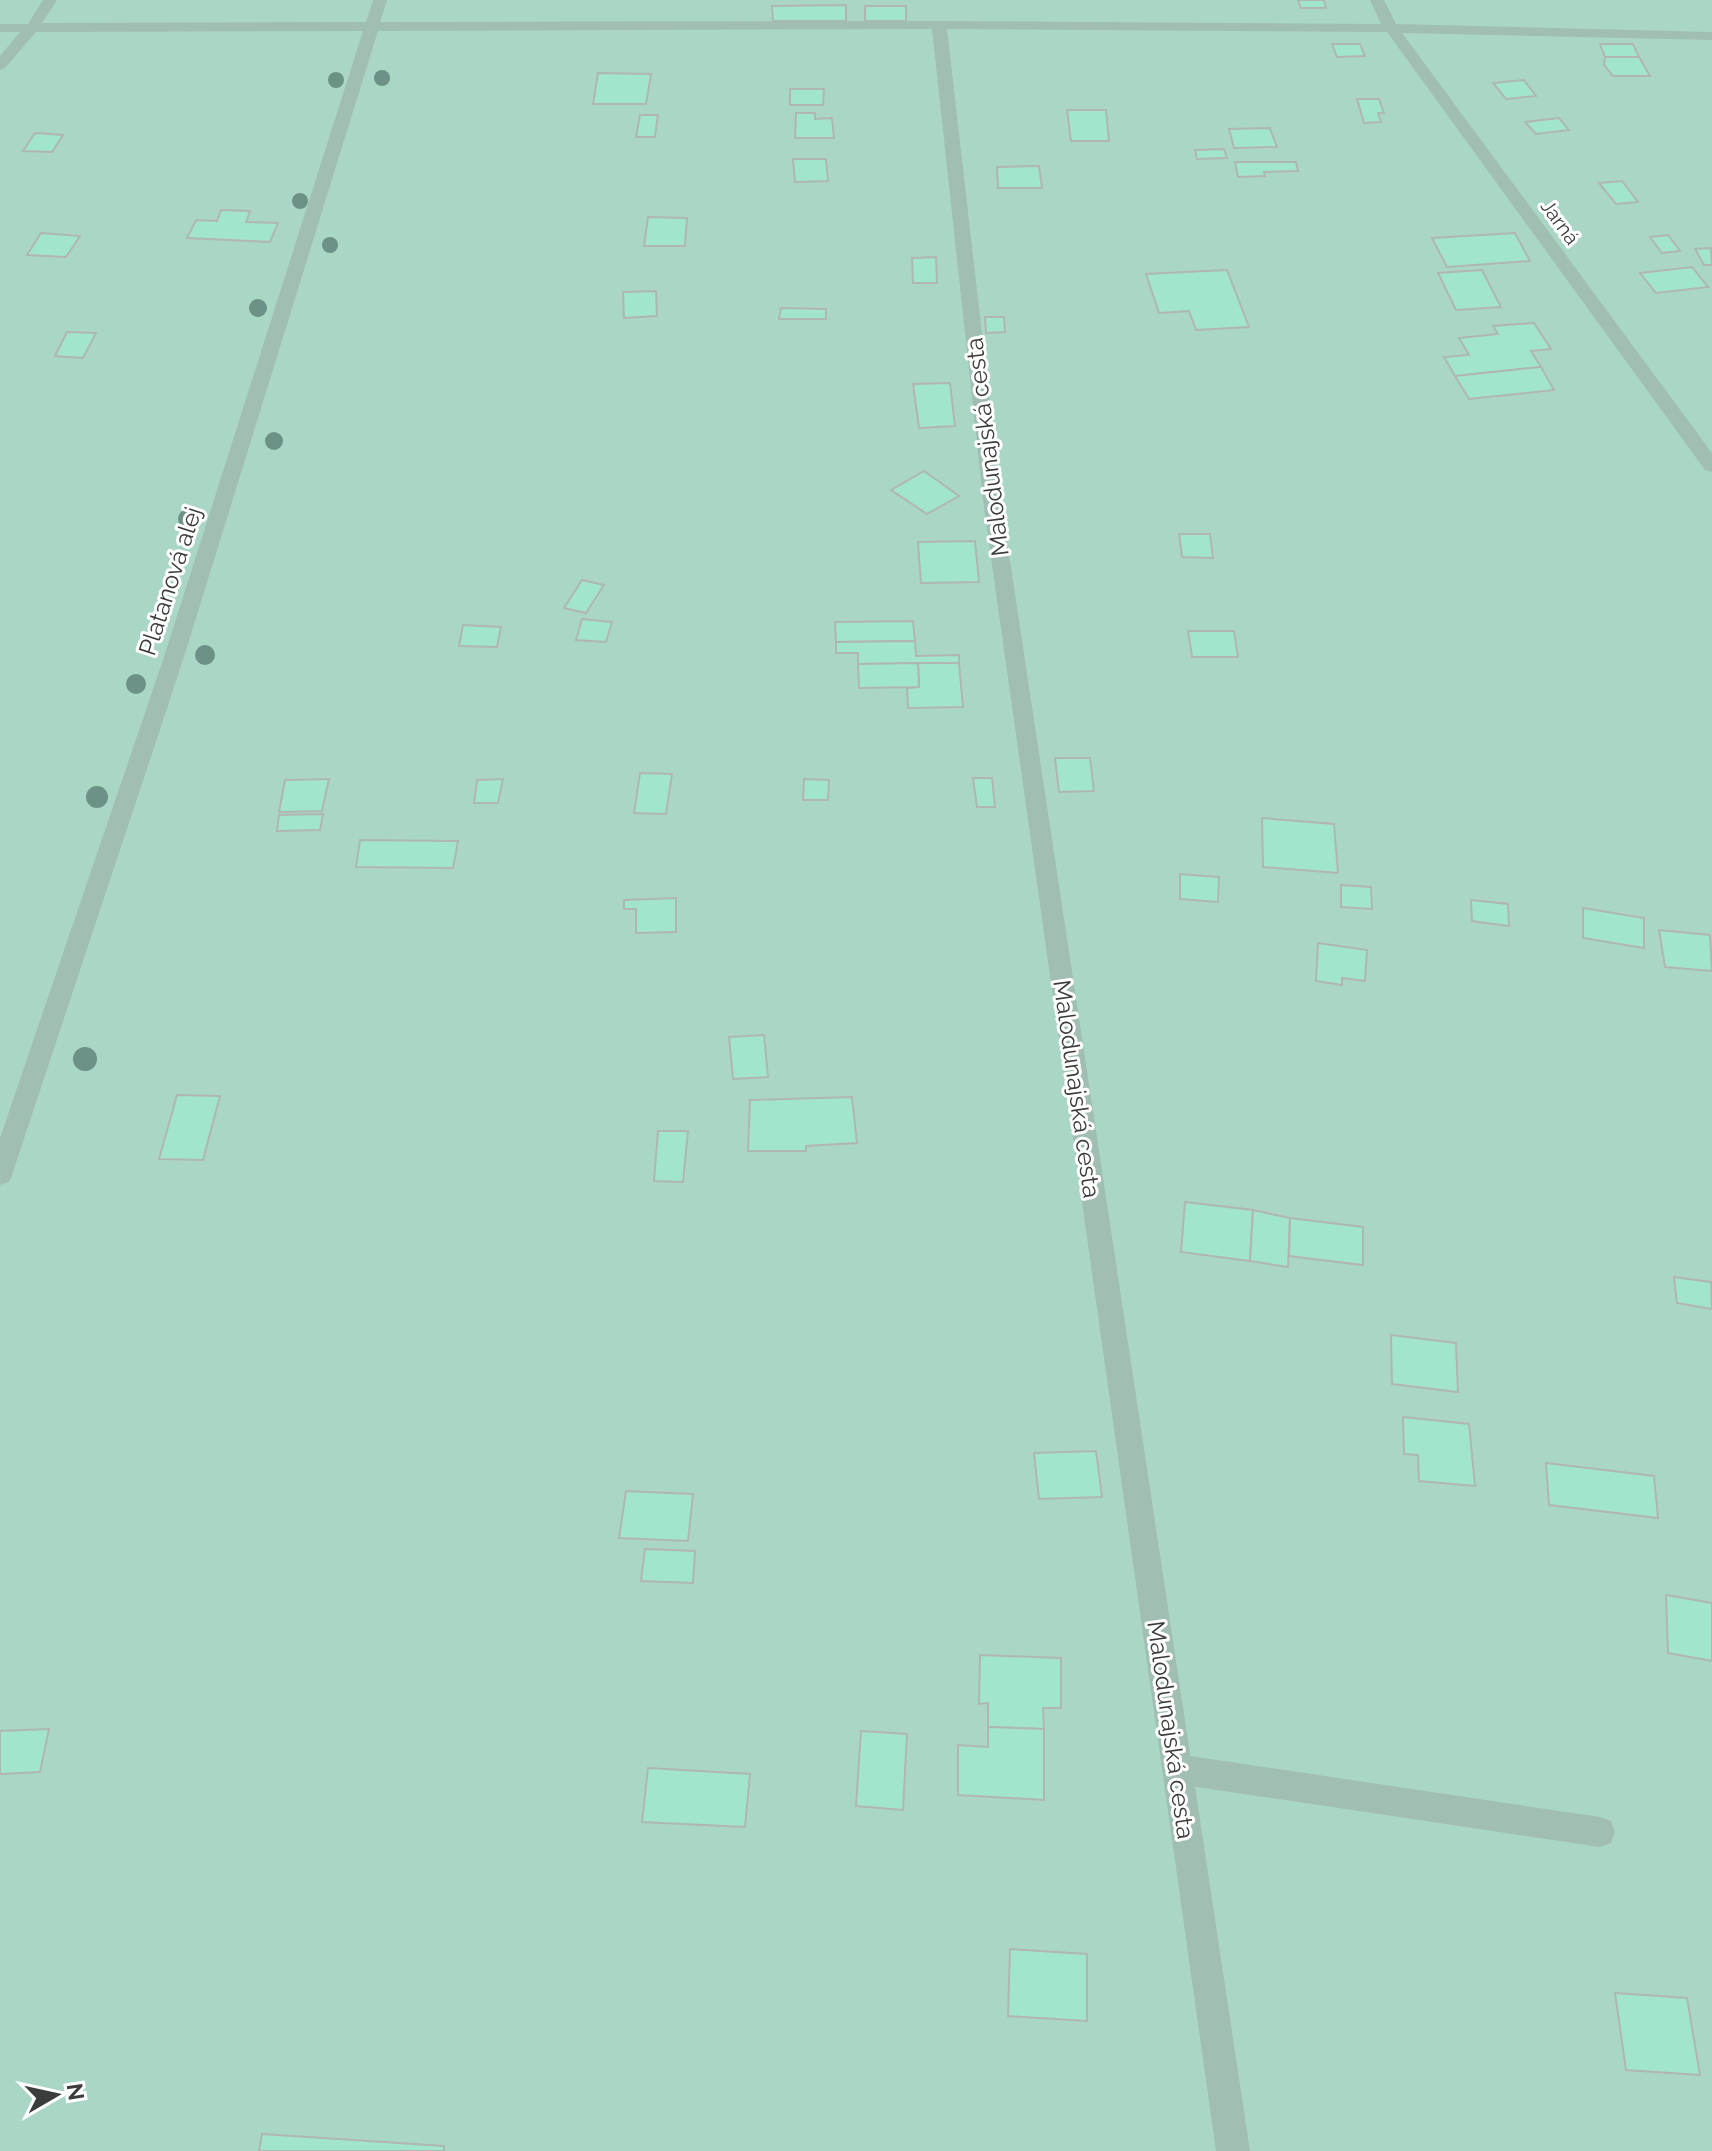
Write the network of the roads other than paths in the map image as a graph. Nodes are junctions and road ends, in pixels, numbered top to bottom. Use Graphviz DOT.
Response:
graph roads {
  1 [pos="50,0"];
  2 [pos="380,0"];
  3 [pos="1377,0"];
  4 [pos="939,25"];
  5 [pos="0,28"];
  6 [pos="32,28"];
  7 [pos="372,28"];
  8 [pos="1391,28"];
  9 [pos="1712,36"];
  10 [pos="0,65"];
  11 [pos="1712,466"];
  12 [pos="0,1175"];
  13 [pos="1177,1769"];
  14 [pos="1600,1832"];
  15 [pos="1233,2151"];
  1 -- 6 [label="street"];
  2 -- 7 [label="street, Platanová alej"];
  3 -- 8 [label="street, Jarná"];
  4 -- 7 [label="street"];
  4 -- 8 [label="street"];
  4 -- 13 [label="street, Malodunajská cesta"];
  5 -- 6 [label="street"];
  6 -- 7 [label="street"];
  6 -- 10 [label="street"];
  7 -- 12 [label="street, Platanová alej"];
  8 -- 9 [label="street"];
  8 -- 11 [label="street, Jarná"];
  13 -- 14 [label="street"];
  13 -- 15 [label="street, Malodunajská cesta"];
}
